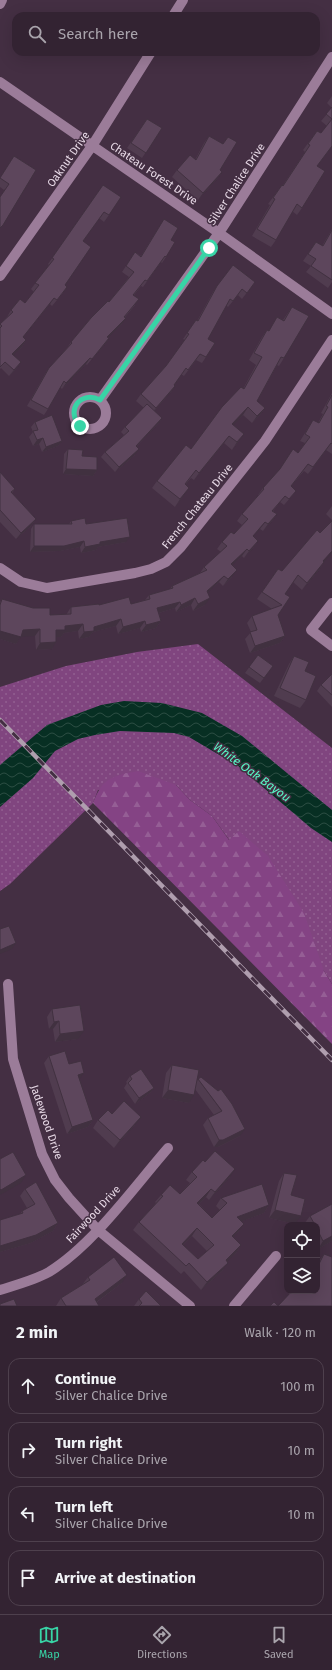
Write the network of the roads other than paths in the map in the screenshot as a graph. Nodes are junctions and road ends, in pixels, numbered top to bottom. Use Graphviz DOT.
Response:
graph roads {
  1 [pos="2,0"];
  2 [pos="184,0"];
  3 [pos="0,4"];
  4 [pos="176,12"];
  5 [pos="148,56"];
  6 [pos="332,57"];
  7 [pos="0,82"];
  8 [pos="92,146"];
  9 [pos="219,233"];
  10 [pos="0,276"];
  11 [pos="332,314"];
  12 [pos="332,340"];
  13 [pos="100,400"];
  14 [pos="0,568"];
  15 [pos="332,603"];
  16 [pos="332,646"];
  17 [pos="8,984"];
  18 [pos="168,1148"];
  19 [pos="98,1230"];
  20 [pos="276,1256"];
  21 [pos="0,1290"];
  22 [pos="190,1306"];
  23 [pos="234,1306"];
  1 -- 3 [label="street"];
  2 -- 4 [label="street"];
  5 -- 8 [label="street, Oaknut Drive"];
  6 -- 9 [label="street, Silver Chalice Drive"];
  7 -- 8 [label="street, Chateau Forest Drive"];
  8 -- 9 [label="street, Chateau Forest Drive"];
  8 -- 10 [label="street, Oaknut Drive"];
  9 -- 11 [label="street, Chateau Forest Drive"];
  9 -- 13 [label="street, Silver Chalice Drive"];
  12 -- 14 [label="street, French Chateau Drive"];
  15 -- 16 [label="street"];
  17 -- 19 [label="street, Jadewood Drive"];
  18 -- 19 [label="street, Fairwood Drive"];
  19 -- 21 [label="street, Fairwood Drive"];
  19 -- 22 [label="street, Jadewood Drive"];
  20 -- 23 [label="street"];
}
